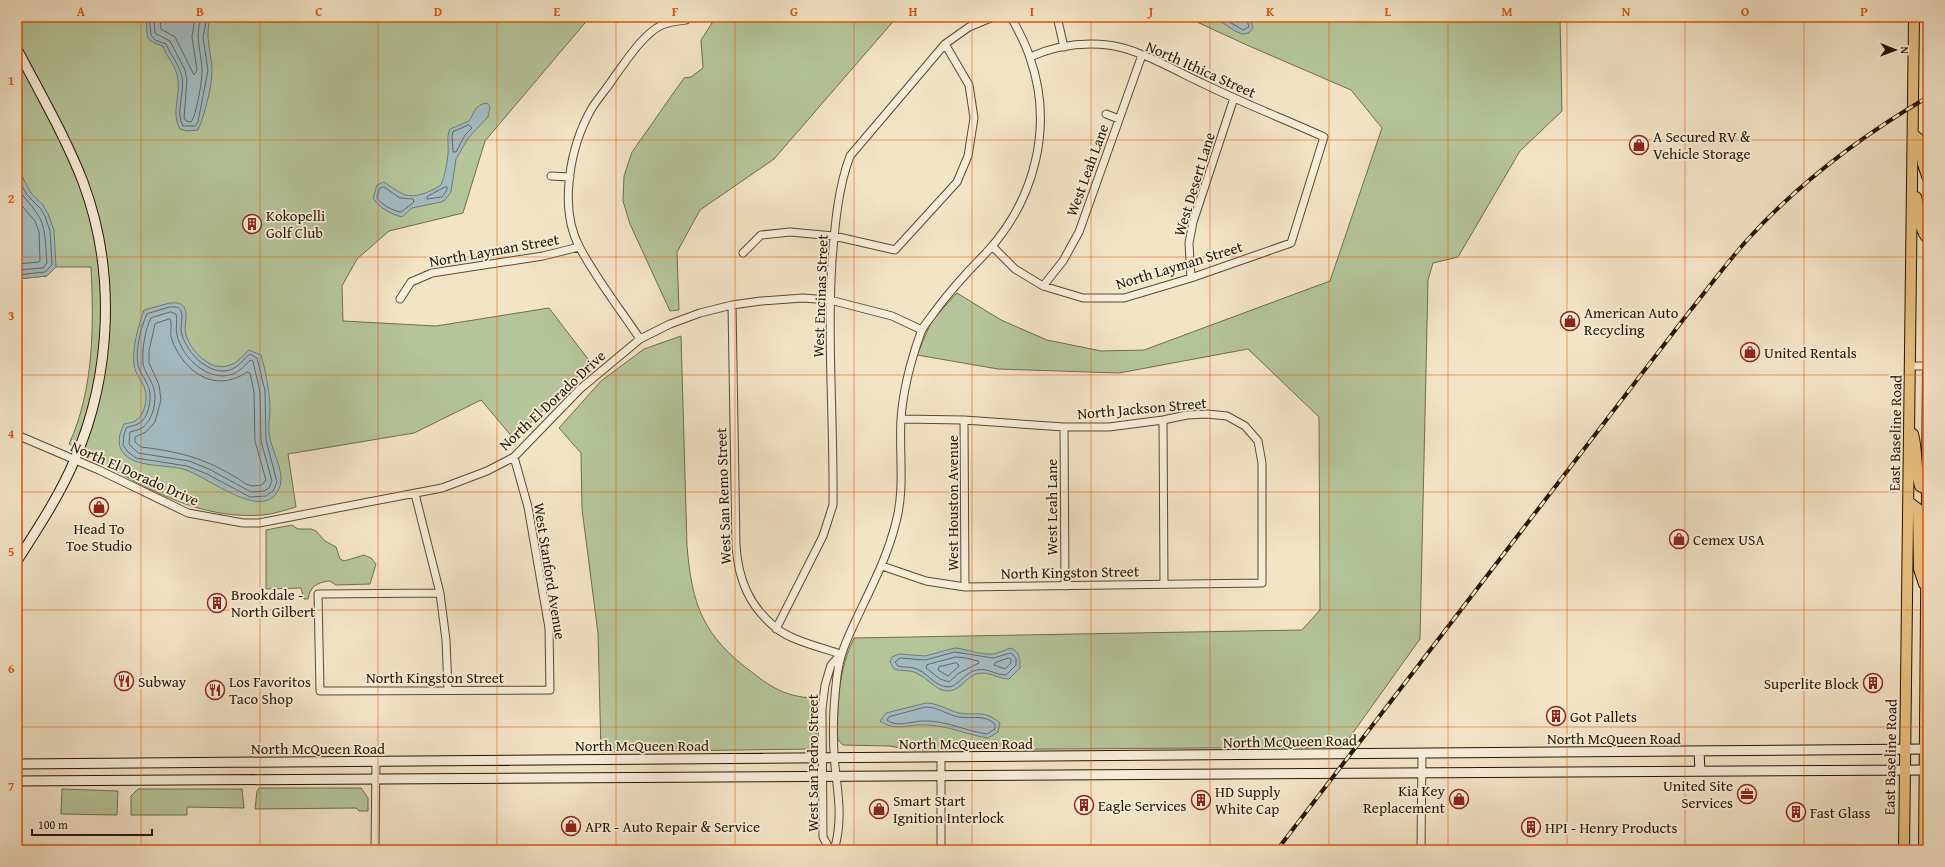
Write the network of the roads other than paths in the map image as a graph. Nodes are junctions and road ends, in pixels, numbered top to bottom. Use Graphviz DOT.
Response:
graph roads {
  1 [pos="993,17"];
  2 [pos="1011,17"];
  3 [pos="1914,17"];
  4 [pos="686,20"];
  5 [pos="1058,21"];
  6 [pos="945,44"];
  7 [pos="1064,46"];
  8 [pos="17,50"];
  9 [pos="1142,55"];
  10 [pos="1030,57"];
  11 [pos="1234,98"];
  12 [pos="1106,114"];
  13 [pos="1119,119"];
  14 [pos="1913,134"];
  15 [pos="551,176"];
  16 [pos="570,177"];
  17 [pos="1928,179"];
  18 [pos="1913,190"];
  19 [pos="834,236"];
  20 [pos="1928,240"];
  21 [pos="1291,243"];
  22 [pos="992,246"];
  23 [pos="579,247"];
  24 [pos="743,253"];
  25 [pos="1192,278"];
  26 [pos="1043,286"];
  27 [pos="400,299"];
  28 [pos="830,300"];
  29 [pos="732,305"];
  30 [pos="922,330"];
  31 [pos="640,339"];
  32 [pos="1911,366"];
  33 [pos="1928,366"];
  34 [pos="901,419"];
  35 [pos="964,420"];
  36 [pos="1163,420"];
  37 [pos="1910,422"];
  38 [pos="1064,427"];
  39 [pos="17,435"];
  40 [pos="514,457"];
  41 [pos="75,460"];
  42 [pos="1927,490"];
  43 [pos="415,494"];
  44 [pos="1909,502"];
  45 [pos="17,561"];
  46 [pos="882,566"];
  47 [pos="1262,582"];
  48 [pos="1164,584"];
  49 [pos="1065,586"];
  50 [pos="965,587"];
  51 [pos="1927,591"];
  52 [pos="440,593"];
  53 [pos="776,629"];
  54 [pos="841,654"];
  55 [pos="448,689"];
  56 [pos="550,690"];
  57 [pos="1910,749"];
  58 [pos="1927,749"];
  59 [pos="1699,752"];
  60 [pos="1422,754"];
  61 [pos="941,757"];
  62 [pos="822,758"];
  63 [pos="835,758"];
  64 [pos="376,761"];
  65 [pos="203,762"];
  66 [pos="17,764"];
  67 [pos="1168,765"];
  68 [pos="1908,770"];
  69 [pos="1927,770"];
  70 [pos="1700,771"];
  71 [pos="1421,772"];
  72 [pos="822,776"];
  73 [pos="836,776"];
  74 [pos="941,776"];
  75 [pos="376,779"];
  76 [pos="203,780"];
  77 [pos="17,782"];
  78 [pos="375,850"];
  79 [pos="830,850"];
  80 [pos="834,850"];
  81 [pos="941,850"];
  82 [pos="1422,850"];
  83 [pos="1904,850"];
  84 [pos="1924,850"];
  1 -- 6 [label="street, West Encinas Street"];
  2 -- 10 [label="street, West San Pedro Street"];
  3 -- 14 [label="main road, East Baseline Road"];
  4 -- 16 [label="street"];
  5 -- 7 [label="street"];
  6 -- 19 [label="street, West Encinas Street"];
  6 -- 19 [label="street"];
  7 -- 9 [label="street, North Ithica Street"];
  7 -- 10 [label="street, North Ithica Street"];
  8 -- 41 [label="main road"];
  9 -- 11 [label="street, North Ithica Street"];
  9 -- 13 [label="street, West Leah Lane"];
  10 -- 22 [label="street, West San Pedro Street"];
  11 -- 21 [label="street, North Ithica Street"];
  11 -- 25 [label="street, West Desert Lane"];
  12 -- 13 [label="street"];
  13 -- 26 [label="street, West Leah Lane"];
  14 -- 17 [label="main road"];
  14 -- 18 [label="main road, East Baseline Road"];
  15 -- 16 [label="street"];
  16 -- 23 [label="street"];
  18 -- 20 [label="main road"];
  18 -- 32 [label="main road, East Baseline Road"];
  19 -- 24 [label="street"];
  19 -- 28 [label="street, West Encinas Street"];
  21 -- 25 [label="street, North Layman Street"];
  22 -- 26 [label="street, North Layman Street"];
  22 -- 30 [label="street, West San Pedro Street"];
  23 -- 27 [label="street, North Layman Street"];
  23 -- 31 [label="street"];
  25 -- 26 [label="street, North Layman Street"];
  28 -- 29 [label="street, North El Dorado Drive"];
  28 -- 30 [label="street, North El Dorado Drive"];
  28 -- 53 [label="street, West Encinas Street"];
  29 -- 31 [label="street, North El Dorado Drive"];
  29 -- 53 [label="street, West San Remo Street"];
  30 -- 34 [label="street, West San Pedro Street"];
  31 -- 40 [label="street, North El Dorado Drive"];
  32 -- 33 [label="street"];
  32 -- 37 [label="main road, East Baseline Road"];
  33 -- 42 [label="main road"];
  34 -- 35 [label="street, North Jackson Street"];
  34 -- 46 [label="street, West San Pedro Street"];
  35 -- 38 [label="street, North Jackson Street"];
  35 -- 50 [label="street, West Houston Avenue"];
  36 -- 38 [label="street, North Jackson Street"];
  36 -- 47 [label="street, North Jackson Street"];
  36 -- 48 [label="street"];
  37 -- 42 [label="main road"];
  37 -- 44 [label="main road, East Baseline Road"];
  38 -- 49 [label="street, West Leah Lane"];
  39 -- 41 [label="street, North El Dorado Drive"];
  40 -- 43 [label="street, North El Dorado Drive"];
  40 -- 56 [label="street, West Stanford Avenue"];
  41 -- 43 [label="street, North El Dorado Drive"];
  41 -- 45 [label="main road"];
  42 -- 51 [label="main road"];
  43 -- 52 [label="street"];
  44 -- 51 [label="main road"];
  44 -- 57 [label="main road, East Baseline Road"];
  46 -- 50 [label="street, North Kingston Street"];
  46 -- 54 [label="street, West San Pedro Street"];
  47 -- 48 [label="street, North Kingston Street"];
  48 -- 49 [label="street, North Kingston Street"];
  49 -- 50 [label="street, North Kingston Street"];
  51 -- 58 [label="main road"];
  52 -- 55 [label="street"];
  52 -- 55 [label="street, North Kingston Street"];
  53 -- 54 [label="street, West San Remo Street"];
  54 -- 62 [label="street, West San Pedro Street"];
  54 -- 63 [label="street, West San Pedro Street"];
  55 -- 56 [label="street, North Kingston Street"];
  57 -- 58 [label="main road, North McQueen Road"];
  57 -- 59 [label="main road, North McQueen Road"];
  57 -- 68 [label="main road, East Baseline Road"];
  58 -- 69 [label="main road"];
  59 -- 60 [label="main road, North McQueen Road"];
  59 -- 70 [label="main road"];
  60 -- 67 [label="main road, North McQueen Road"];
  60 -- 71 [label="street"];
  61 -- 63 [label="main road, North McQueen Road"];
  61 -- 67 [label="main road, North McQueen Road"];
  61 -- 74 [label="street"];
  62 -- 63 [label="main road, North McQueen Road"];
  62 -- 64 [label="main road, North McQueen Road"];
  62 -- 72 [label="street, West San Pedro Street"];
  63 -- 73 [label="street, West San Pedro Street"];
  64 -- 65 [label="main road, North McQueen Road"];
  64 -- 75 [label="street"];
  65 -- 66 [label="main road, North McQueen Road"];
  65 -- 76 [label="main road"];
  67 -- 71 [label="main road, North McQueen Road"];
  67 -- 74 [label="main road, North McQueen Road"];
  68 -- 69 [label="main road, North McQueen Road"];
  68 -- 70 [label="main road, North McQueen Road"];
  68 -- 83 [label="main road, East Baseline Road"];
  69 -- 84 [label="main road"];
  70 -- 71 [label="main road, North McQueen Road"];
  71 -- 82 [label="street"];
  72 -- 73 [label="main road, North McQueen Road"];
  72 -- 75 [label="main road, North McQueen Road"];
  72 -- 79 [label="street, West San Pedro Street"];
  73 -- 74 [label="main road, North McQueen Road"];
  73 -- 80 [label="street, West San Pedro Street"];
  74 -- 81 [label="street"];
  75 -- 76 [label="main road, North McQueen Road"];
  75 -- 78 [label="street"];
  76 -- 77 [label="main road, North McQueen Road"];
}
